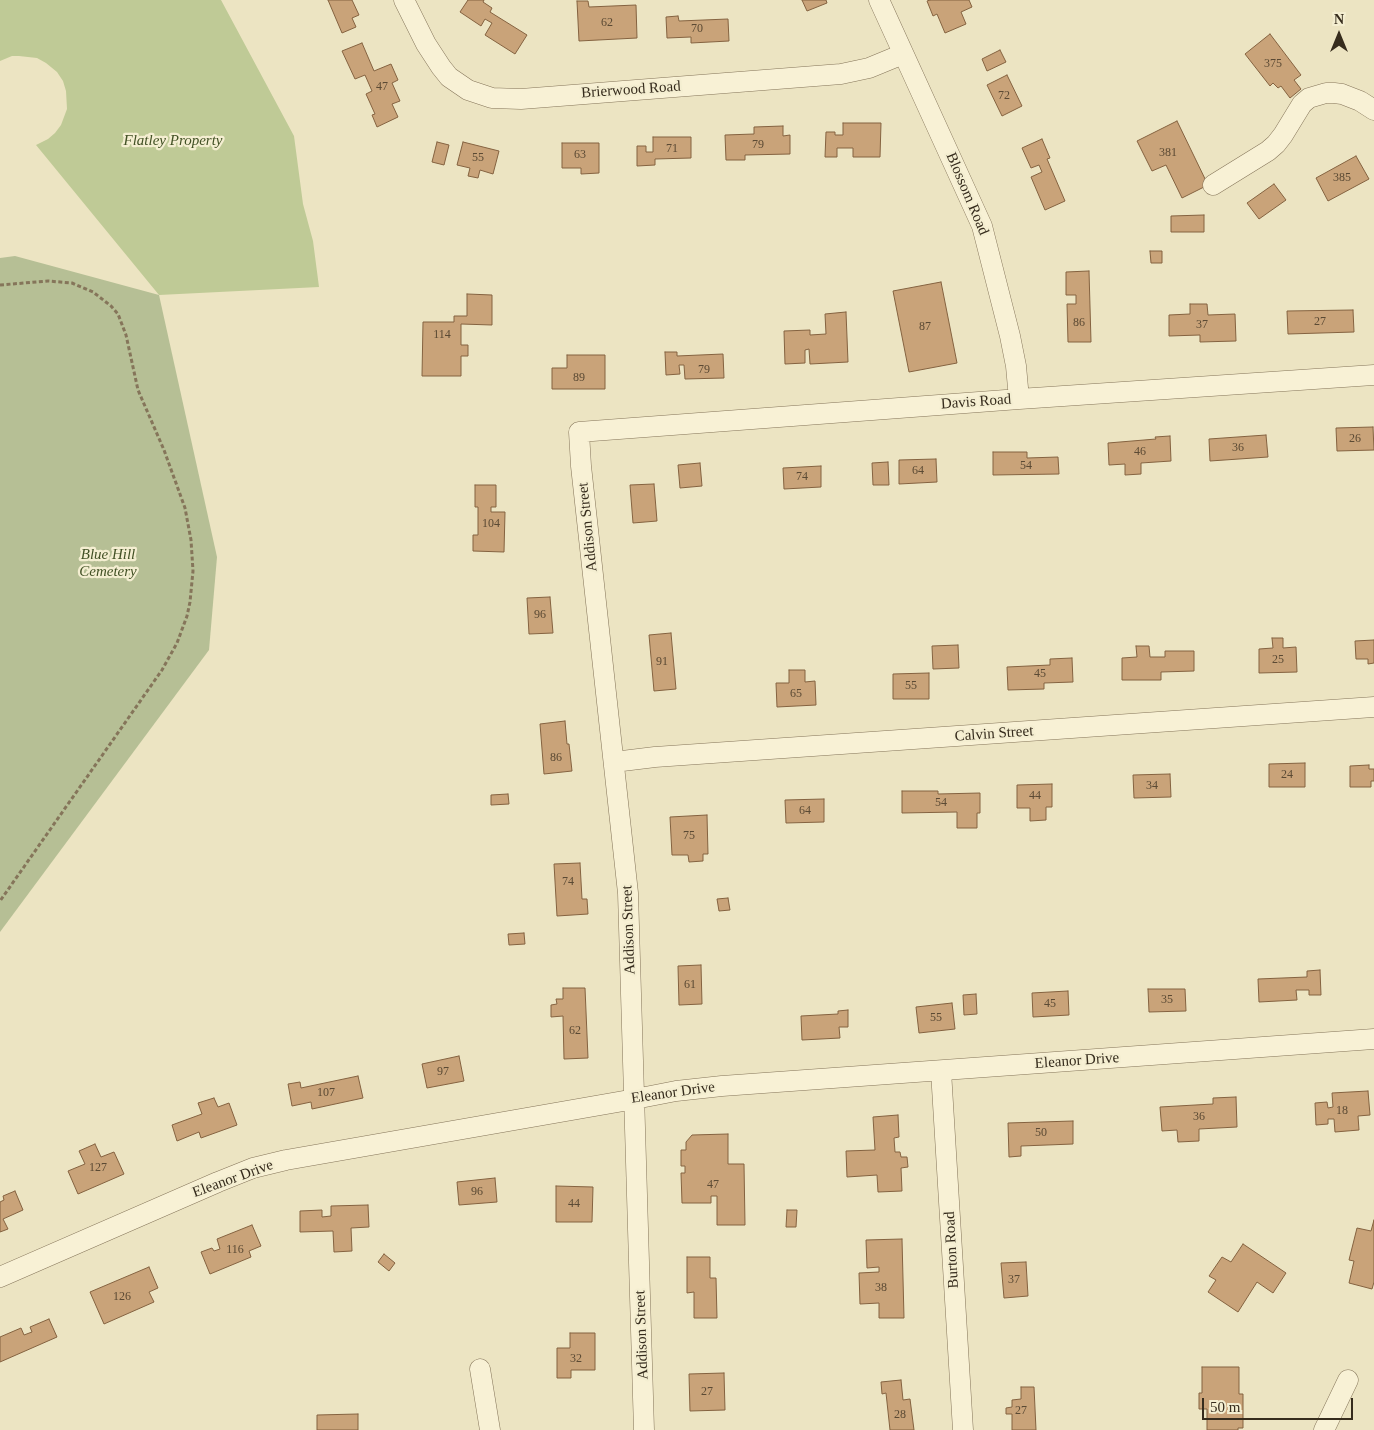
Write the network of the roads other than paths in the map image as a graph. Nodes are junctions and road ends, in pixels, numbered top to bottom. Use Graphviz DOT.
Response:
graph roads {
  1 [pos="404,0"];
  2 [pos="879,0"];
  3 [pos="903,54"];
  4 [pos="1374,110"];
  5 [pos="1213,184"];
  6 [pos="1374,375"];
  7 [pos="1019,399"];
  8 [pos="579,432"];
  9 [pos="1374,707"];
  10 [pos="614,762"];
  11 [pos="1374,1039"];
  12 [pos="941,1071"];
  13 [pos="635,1098"];
  14 [pos="0,1277"];
  15 [pos="480,1369"];
  16 [pos="1348,1380"];
  17 [pos="490,1430"];
  18 [pos="644,1430"];
  19 [pos="962,1430"];
  20 [pos="1324,1430"];
  1 -- 3 [label="street, Brierwood Road"];
  2 -- 3 [label="street, Blossom Road"];
  3 -- 7 [label="street, Blossom Road"];
  4 -- 5 [label="street"];
  6 -- 7 [label="street, Davis Road"];
  7 -- 8 [label="street, Davis Road"];
  8 -- 10 [label="street, Addison Street"];
  9 -- 10 [label="street, Calvin Street"];
  10 -- 13 [label="street, Addison Street"];
  11 -- 12 [label="street, Eleanor Drive"];
  12 -- 13 [label="street, Eleanor Drive"];
  12 -- 19 [label="street, Burton Road"];
  13 -- 14 [label="street, Eleanor Drive"];
  13 -- 18 [label="street, Addison Street"];
  15 -- 17 [label="street"];
  16 -- 20 [label="street"];
}
